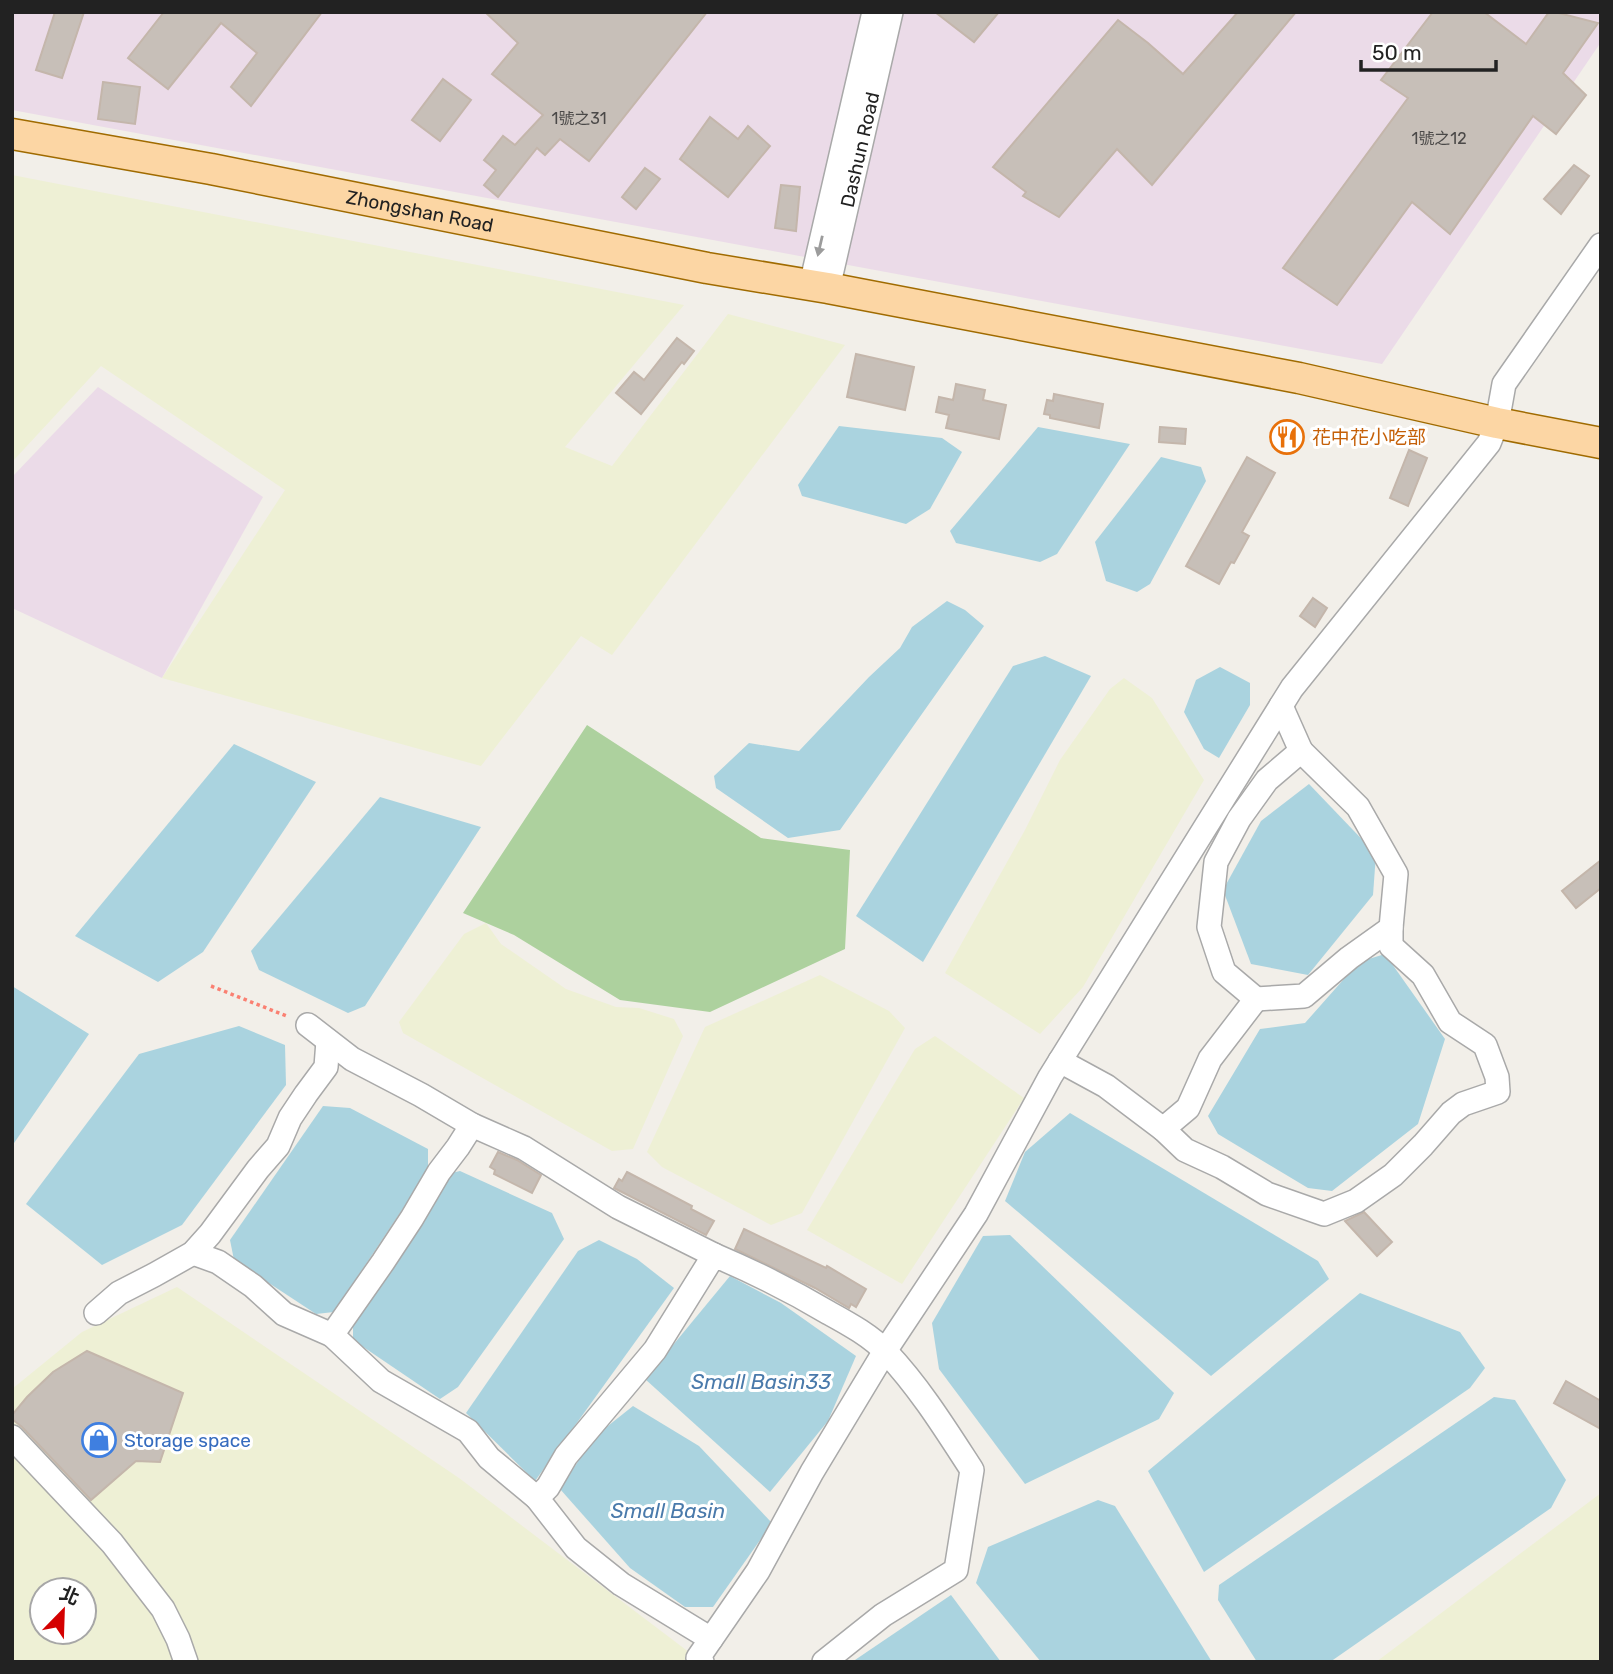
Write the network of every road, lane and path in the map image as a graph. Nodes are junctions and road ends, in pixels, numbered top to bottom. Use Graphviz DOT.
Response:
graph roads {
  1 [pos="874,12"];
  2 [pos="891,12"];
  3 [pos="12,134"];
  4 [pos="1601,245"];
  5 [pos="820,287"];
  6 [pos="1497,423"];
  7 [pos="1601,443"];
  8 [pos="1281,706"];
  9 [pos="1301,751"];
  10 [pos="1391,928"];
  11 [pos="211,986"];
  12 [pos="1256,999"];
  13 [pos="307,1025"];
  14 [pos="328,1041"];
  15 [pos="1060,1061"];
  16 [pos="472,1125"];
  17 [pos="1163,1129"];
  18 [pos="193,1253"];
  19 [pos="714,1255"];
  20 [pos="96,1313"];
  21 [pos="332,1335"];
  22 [pos="885,1351"];
  23 [pos="12,1437"];
  24 [pos="537,1498"];
  25 [pos="706,1655"];
  26 [pos="186,1662"];
  27 [pos="824,1662"];
  1 -- 5 [label="street, Dashun Road, one-way"];
  2 -- 5 [label="street, Dashun Road"];
  3 -- 5 [label="main road, Zhongshan Road"];
  4 -- 6 [label="street"];
  5 -- 6 [label="main road, Zhongshan Road"];
  6 -- 7 [label="main road, Zhongshan Road"];
  6 -- 8 [label="street"];
  8 -- 9 [label="street"];
  8 -- 15 [label="street"];
  9 -- 10 [label="street"];
  9 -- 12 [label="street"];
  10 -- 12 [label="street"];
  10 -- 17 [label="street"];
  11 -- 13 [label="path"];
  12 -- 17 [label="street"];
  13 -- 14 [label="street"];
  14 -- 16 [label="street"];
  14 -- 18 [label="street"];
  15 -- 17 [label="street"];
  15 -- 22 [label="street"];
  16 -- 19 [label="street"];
  16 -- 21 [label="street"];
  18 -- 20 [label="street"];
  18 -- 21 [label="street"];
  19 -- 22 [label="street"];
  19 -- 24 [label="street"];
  21 -- 24 [label="street"];
  22 -- 25 [label="street"];
  22 -- 27 [label="street"];
  23 -- 26 [label="street"];
  24 -- 25 [label="street"];
}
